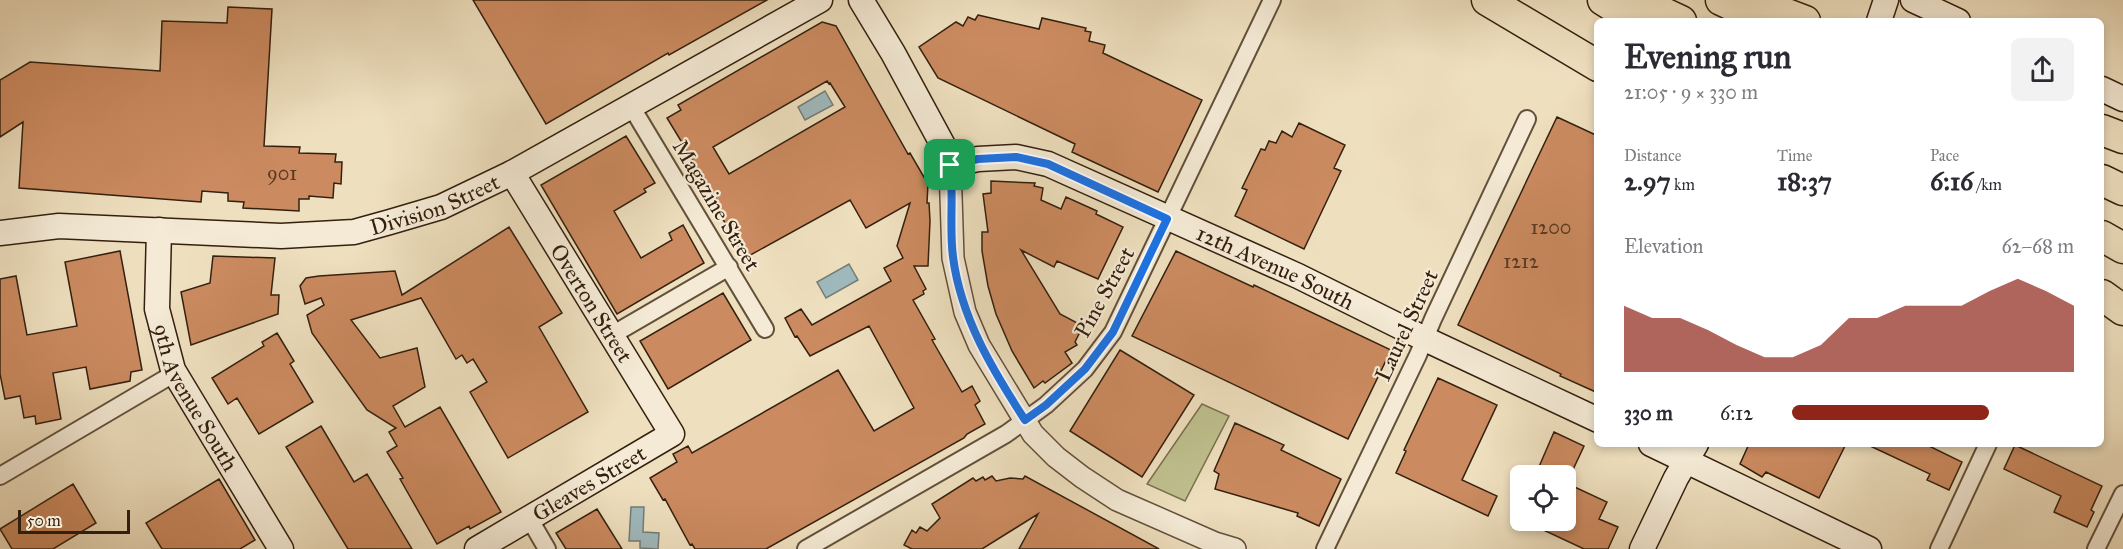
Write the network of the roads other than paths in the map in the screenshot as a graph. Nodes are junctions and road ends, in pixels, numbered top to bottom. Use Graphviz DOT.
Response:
graph roads {
  1 [pos="820,0"];
  2 [pos="861,0"];
  3 [pos="1272,0"];
  4 [pos="1487,0"];
  5 [pos="1603,0"];
  6 [pos="1636,0"];
  7 [pos="1721,0"];
  8 [pos="1750,0"];
  9 [pos="1913,0"];
  10 [pos="1632,18"];
  11 [pos="1675,18"];
  12 [pos="1760,18"];
  13 [pos="1797,18"];
  14 [pos="1952,18"];
  15 [pos="1594,64"];
  16 [pos="2104,90"];
  17 [pos="2123,99"];
  18 [pos="631,105"];
  19 [pos="1527,119"];
  20 [pos="2104,131"];
  21 [pos="2123,138"];
  22 [pos="950,165"];
  23 [pos="512,173"];
  24 [pos="2104,173"];
  25 [pos="2123,180"];
  26 [pos="2104,181"];
  27 [pos="2123,190"];
  28 [pos="1167,219"];
  29 [pos="2104,219"];
  30 [pos="2123,228"];
  31 [pos="159,230"];
  32 [pos="0,233"];
  33 [pos="2104,237"];
  34 [pos="2123,248"];
  35 [pos="729,267"];
  36 [pos="2104,297"];
  37 [pos="2104,305"];
  38 [pos="2123,312"];
  39 [pos="765,329"];
  40 [pos="612,334"];
  41 [pos="1425,339"];
  42 [pos="175,373"];
  43 [pos="1594,418"];
  44 [pos="1025,420"];
  45 [pos="672,434"];
  46 [pos="1666,447"];
  47 [pos="1987,447"];
  48 [pos="1691,452"];
  49 [pos="0,476"];
  50 [pos="2123,494"];
  51 [pos="529,518"];
  52 [pos="281,549"];
  53 [pos="477,549"];
  54 [pos="547,549"];
  55 [pos="806,549"];
  56 [pos="1235,549"];
  57 [pos="1325,549"];
  58 [pos="1642,549"];
  59 [pos="1869,549"];
  60 [pos="1939,549"];
  61 [pos="2096,549"];
  1 -- 18 [label="main road, Division Street"];
  2 -- 22 [label="main road"];
  3 -- 28 [label="street, Pine Street"];
  4 -- 15 [label="highway"];
  5 -- 10 [label="highway"];
  6 -- 11 [label="highway"];
  7 -- 12 [label="highway"];
  8 -- 13 [label="highway"];
  9 -- 14 [label="main road"];
  16 -- 17 [label="main road"];
  18 -- 23 [label="main road, Division Street"];
  18 -- 35 [label="street, Magazine Street"];
  19 -- 41 [label="street, Laurel Street"];
  20 -- 21 [label="highway"];
  22 -- 28 [label="main road, 12th Avenue South"];
  22 -- 44 [label="street"];
  23 -- 31 [label="main road, Division Street"];
  23 -- 40 [label="main road, Overton Street"];
  24 -- 25 [label="highway"];
  26 -- 27 [label="highway"];
  28 -- 41 [label="main road, 12th Avenue South"];
  28 -- 44 [label="street, Pine Street"];
  29 -- 30 [label="highway"];
  31 -- 32 [label="main road, Division Street"];
  31 -- 42 [label="main road, 9th Avenue South"];
  33 -- 34 [label="highway"];
  35 -- 39 [label="street, Magazine Street"];
  35 -- 40 [label="street"];
  36 -- 38 [label="highway"];
  37 -- 38 [label="main road"];
  40 -- 45 [label="main road, Overton Street"];
  41 -- 43 [label="main road, 12th Avenue South"];
  41 -- 57 [label="street, Laurel Street"];
  42 -- 49 [label="street"];
  42 -- 52 [label="main road, 9th Avenue South"];
  44 -- 55 [label="street, Pine Street"];
  44 -- 56 [label="street"];
  45 -- 51 [label="main road, Gleaves Street"];
  46 -- 48 [label="main road"];
  47 -- 60 [label="street"];
  48 -- 58 [label="main road"];
  48 -- 59 [label="main road"];
  50 -- 61 [label="street"];
  51 -- 53 [label="main road, Gleaves Street"];
  51 -- 54 [label="street"];
}
